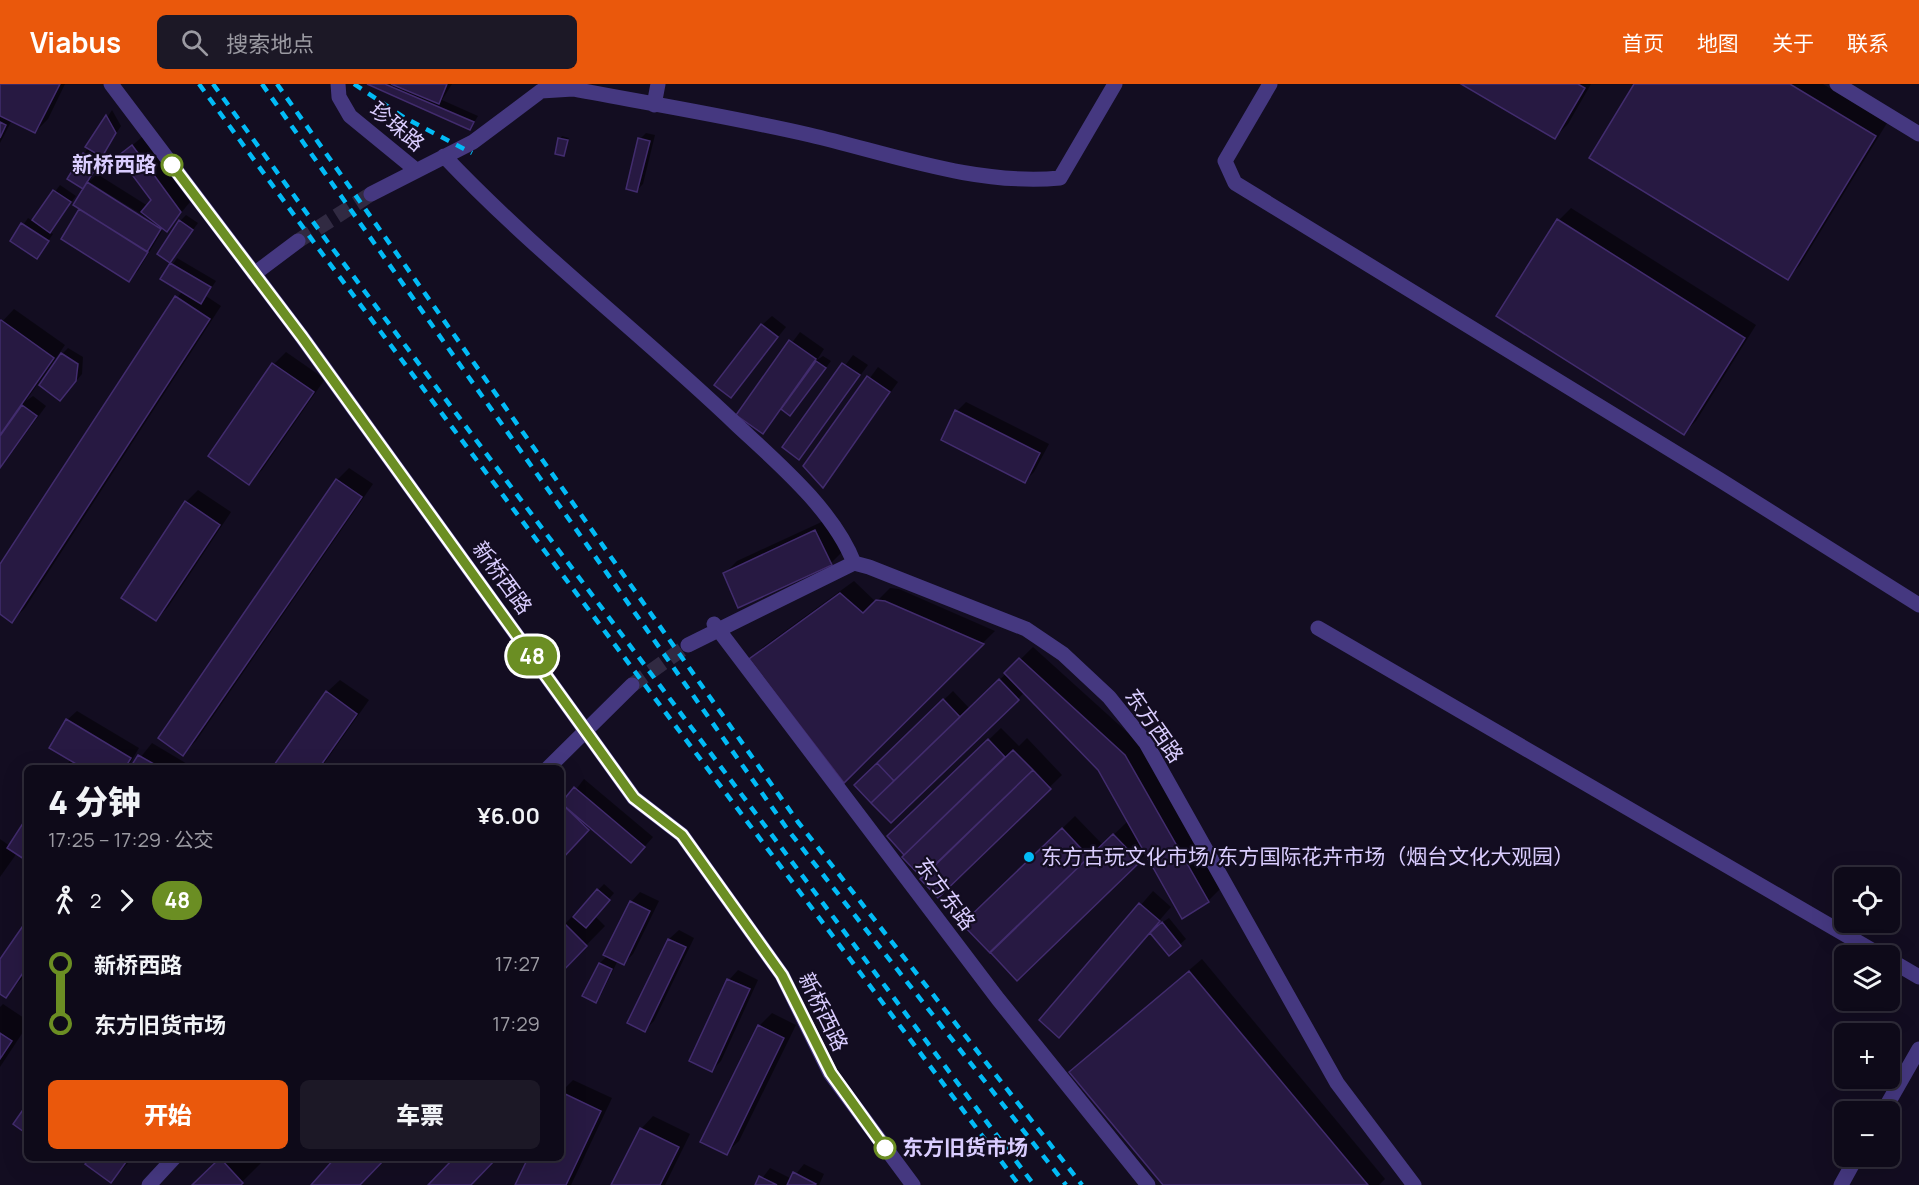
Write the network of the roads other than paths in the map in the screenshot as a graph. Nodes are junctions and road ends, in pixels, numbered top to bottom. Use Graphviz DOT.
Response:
graph roads {
  1 [pos="111,84"];
  2 [pos="338,84"];
  3 [pos="658,84"];
  4 [pos="1115,84"];
  5 [pos="1270,84"];
  6 [pos="1837,84"];
  7 [pos="540,88"];
  8 [pos="654,105"];
  9 [pos="1919,134"];
  10 [pos="444,156"];
  11 [pos="416,170"];
  12 [pos="371,194"];
  13 [pos="298,241"];
  14 [pos="254,274"];
  15 [pos="854,563"];
  16 [pos="1919,605"];
  17 [pos="717,627"];
  18 [pos="1318,628"];
  19 [pos="688,645"];
  20 [pos="632,685"];
  21 [pos="585,730"];
  22 [pos="551,765"];
  23 [pos="1863,945"];
  24 [pos="1900,966"];
  25 [pos="1919,977"];
  26 [pos="1919,1050"];
  27 [pos="1889,1101"];
  28 [pos="171,1161"];
  29 [pos="1851,1167"];
  30 [pos="149,1185"];
  31 [pos="913,1185"];
  32 [pos="1148,1185"];
  33 [pos="1414,1185"];
  34 [pos="1841,1185"];
  1 -- 14 [label="street, 新桥西路"];
  2 -- 11 [label="street, 珍珠路"];
  3 -- 8 [label="street"];
  4 -- 8 [label="street"];
  5 -- 16 [label="street"];
  6 -- 9 [label="street"];
  7 -- 8 [label="street"];
  7 -- 10 [label="street"];
  10 -- 11 [label="street"];
  10 -- 15 [label="street"];
  11 -- 12 [label="street"];
  13 -- 14 [label="street"];
  14 -- 21 [label="street, 新桥西路"];
  15 -- 17 [label="street"];
  15 -- 33 [label="street, 东方西路"];
  17 -- 19 [label="street"];
  17 -- 32 [label="street, 东方东路"];
  18 -- 23 [label="street"];
  20 -- 21 [label="street"];
  21 -- 22 [label="street"];
  21 -- 31 [label="street, 新桥西路"];
  24 -- 25 [label="street"];
  26 -- 27 [label="street"];
  28 -- 30 [label="street"];
  29 -- 34 [label="street"];
}
